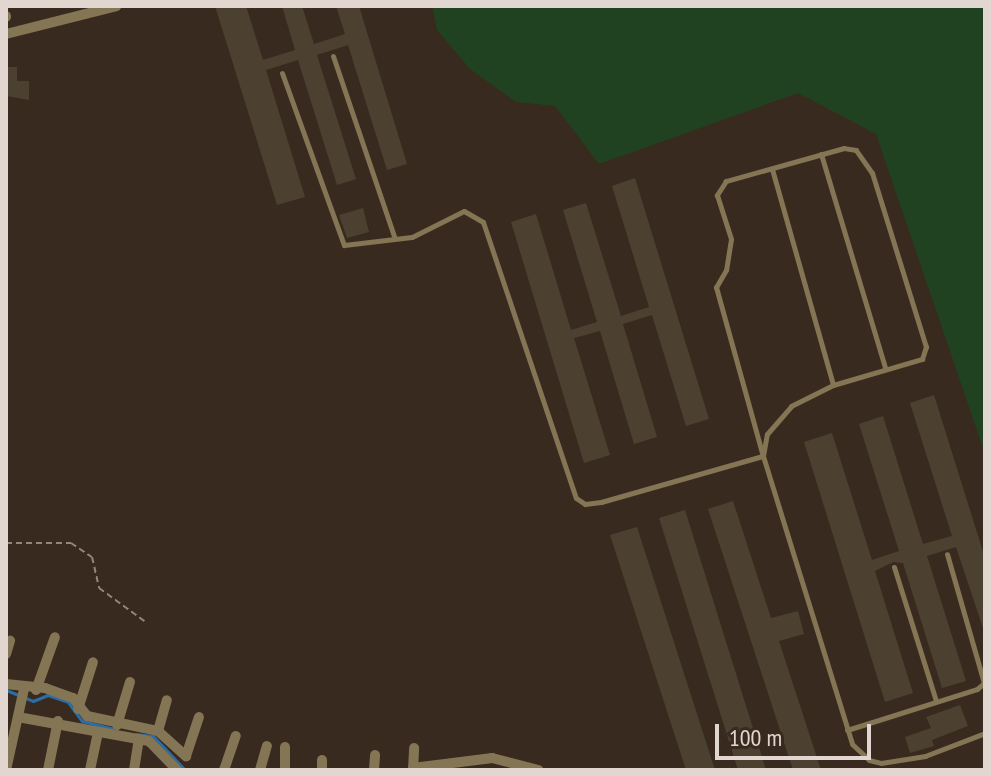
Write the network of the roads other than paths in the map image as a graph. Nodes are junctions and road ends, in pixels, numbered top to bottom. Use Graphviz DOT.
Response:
graph roads {
  1 [pos="117,6"];
  2 [pos="6,34"];
  3 [pos="333,56"];
  4 [pos="282,73"];
  5 [pos="821,154"];
  6 [pos="772,169"];
  7 [pos="395,239"];
  8 [pos="885,368"];
  9 [pos="833,385"];
  10 [pos="763,456"];
  11 [pos="947,554"];
  12 [pos="894,567"];
  13 [pos="55,637"];
  14 [pos="10,641"];
  15 [pos="6,654"];
  16 [pos="93,662"];
  17 [pos="130,682"];
  18 [pos="6,684"];
  19 [pos="24,689"];
  20 [pos="36,690"];
  21 [pos="167,700"];
  22 [pos="936,701"];
  23 [pos="78,709"];
  24 [pos="18,717"];
  25 [pos="199,717"];
  26 [pos="58,721"];
  27 [pos="117,725"];
  28 [pos="847,730"];
  29 [pos="158,731"];
  30 [pos="98,732"];
  31 [pos="985,733"];
  32 [pos="236,736"];
  33 [pos="139,740"];
  34 [pos="267,746"];
  35 [pos="285,747"];
  36 [pos="414,748"];
  37 [pos="375,755"];
  38 [pos="505,764"];
  39 [pos="175,768"];
  40 [pos="413,769"];
  41 [pos="6,770"];
  42 [pos="48,770"];
  43 [pos="90,770"];
  44 [pos="134,770"];
  45 [pos="224,770"];
  46 [pos="260,770"];
  47 [pos="285,770"];
  48 [pos="374,770"];
  49 [pos="538,770"];
  1 -- 2 [label="street"];
  3 -- 7 [label="lane"];
  4 -- 7 [label="lane"];
  5 -- 6 [label="lane"];
  5 -- 8 [label="lane"];
  5 -- 8 [label="lane"];
  6 -- 9 [label="lane"];
  6 -- 10 [label="lane"];
  7 -- 10 [label="lane"];
  8 -- 9 [label="lane"];
  9 -- 10 [label="lane"];
  10 -- 28 [label="lane"];
  11 -- 22 [label="lane"];
  12 -- 22 [label="lane"];
  13 -- 20 [label="street"];
  14 -- 15 [label="street"];
  16 -- 23 [label="street"];
  17 -- 27 [label="street"];
  18 -- 19 [label="street"];
  19 -- 20 [label="street"];
  19 -- 24 [label="street"];
  20 -- 23 [label="street"];
  21 -- 29 [label="street"];
  22 -- 28 [label="lane"];
  23 -- 27 [label="street"];
  24 -- 26 [label="street"];
  24 -- 41 [label="street"];
  25 -- 29 [label="street"];
  26 -- 30 [label="street"];
  26 -- 42 [label="street"];
  27 -- 29 [label="street"];
  28 -- 31 [label="lane"];
  30 -- 33 [label="street"];
  30 -- 43 [label="street"];
  32 -- 45 [label="street"];
  33 -- 39 [label="street"];
  33 -- 44 [label="street"];
  34 -- 46 [label="street"];
  35 -- 47 [label="street"];
  36 -- 40 [label="street"];
  37 -- 48 [label="street"];
  38 -- 40 [label="street"];
  38 -- 49 [label="street"];
}
